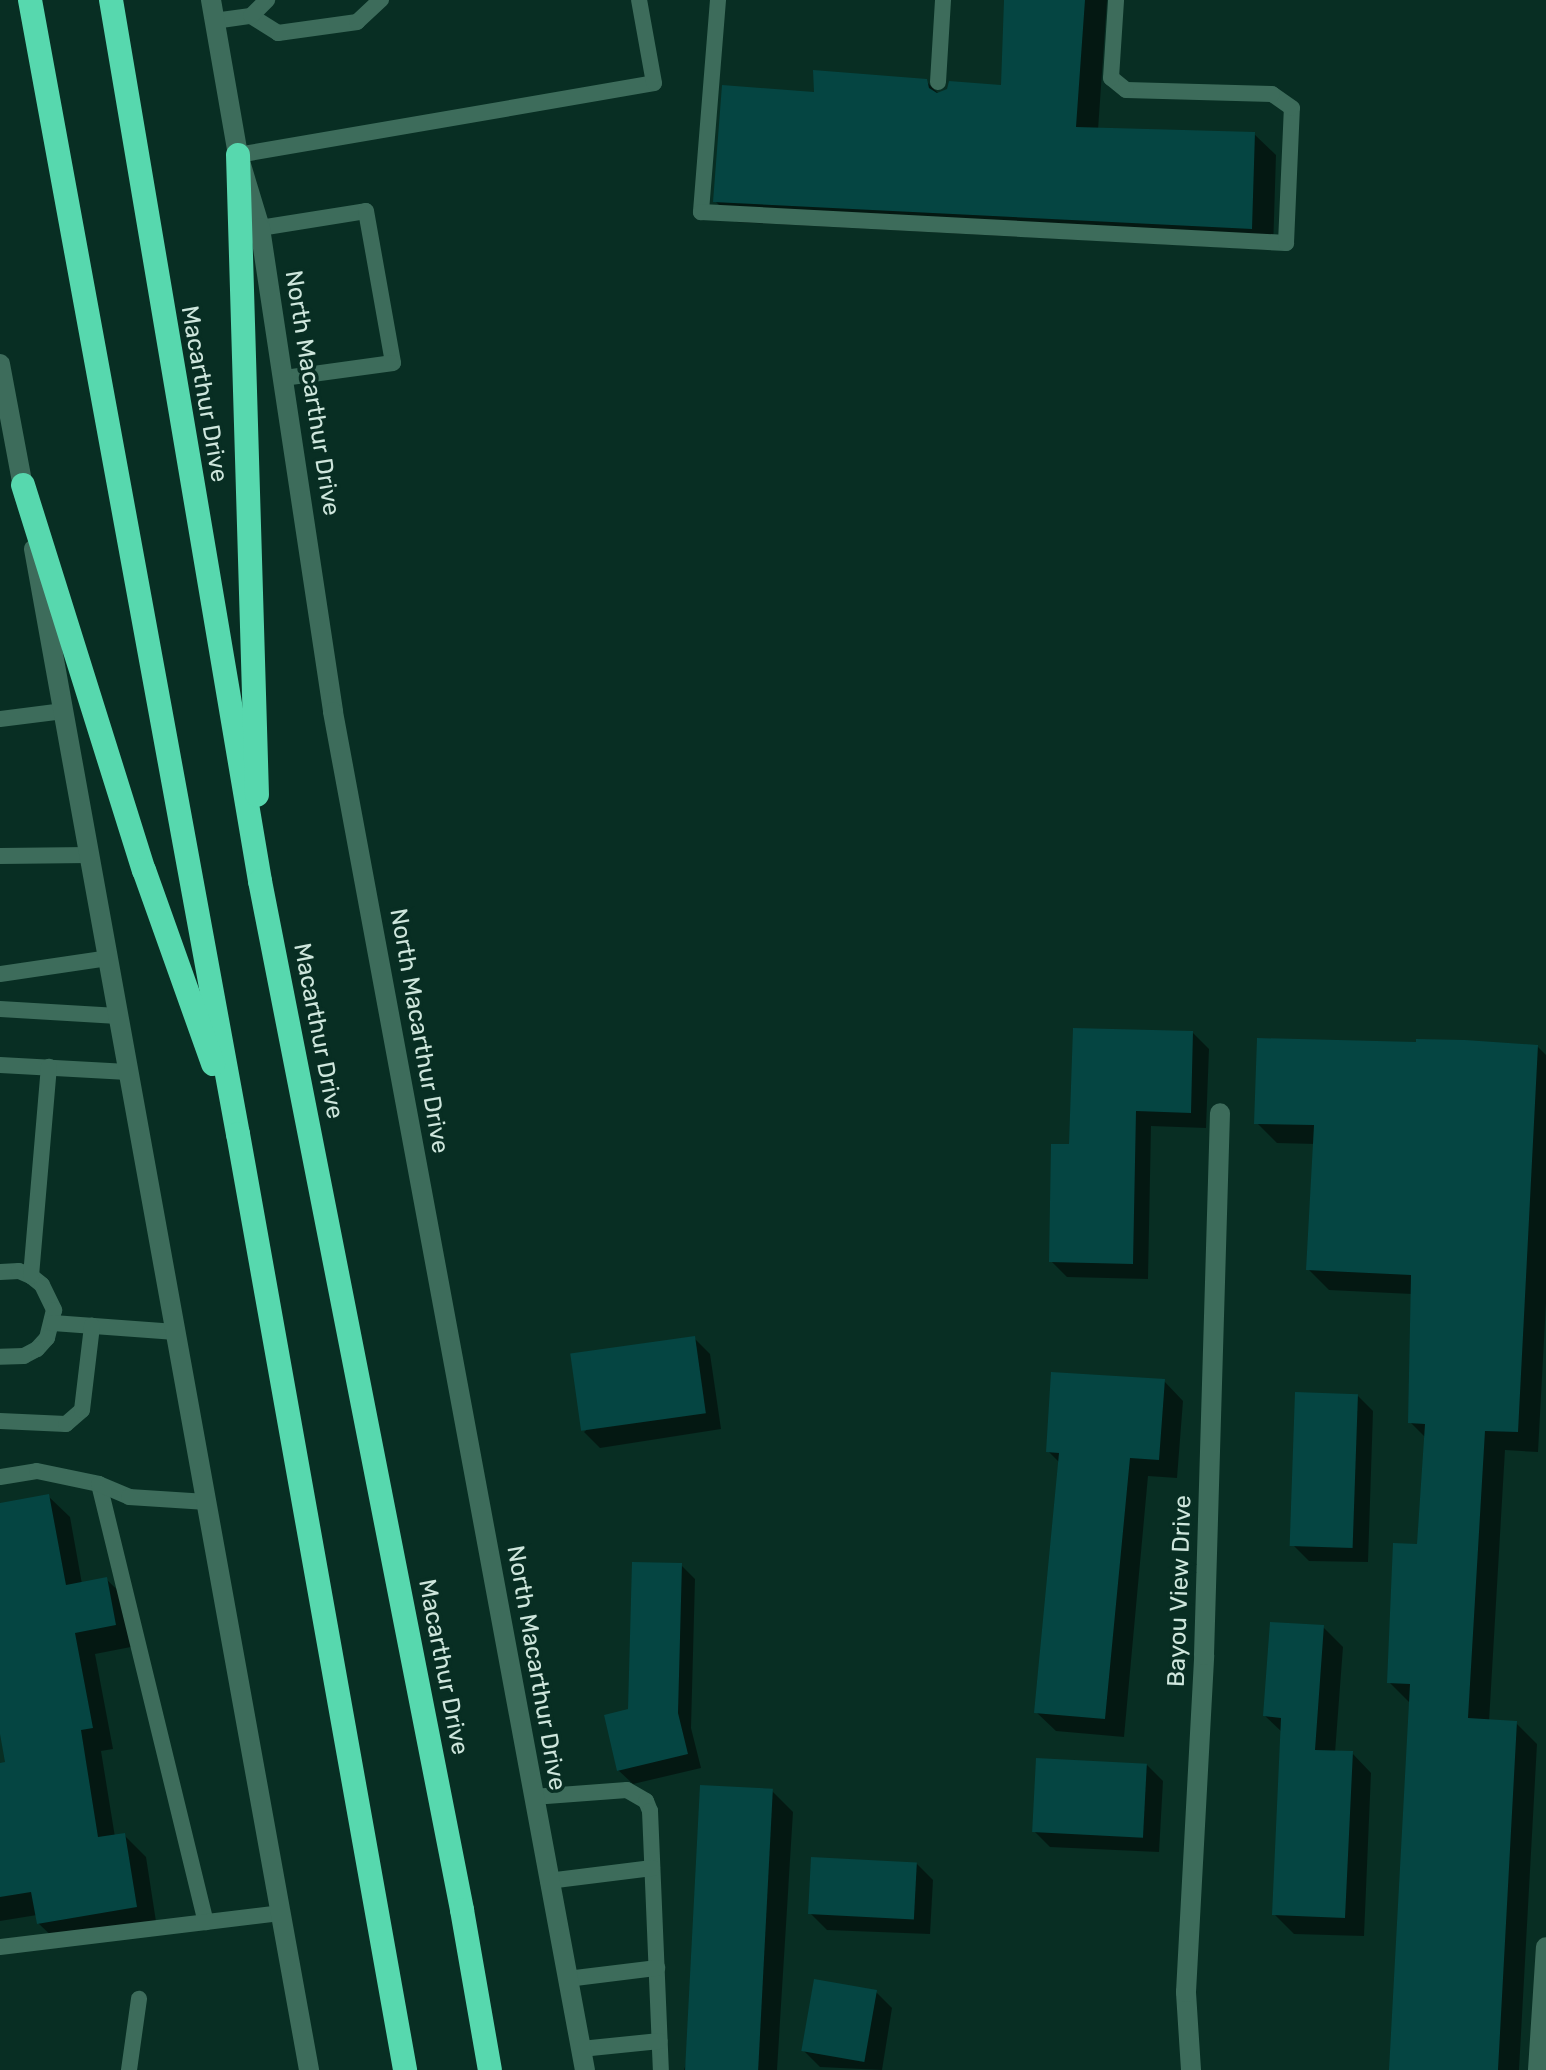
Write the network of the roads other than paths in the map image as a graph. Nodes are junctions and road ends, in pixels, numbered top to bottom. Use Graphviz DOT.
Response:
graph roads {
  1 [pos="30,0"];
  2 [pos="111,0"];
  3 [pos="211,0"];
  4 [pos="267,0"];
  5 [pos="381,0"];
  6 [pos="639,0"];
  7 [pos="718,0"];
  8 [pos="943,0"];
  9 [pos="1116,0"];
  10 [pos="251,16"];
  11 [pos="214,21"];
  12 [pos="938,82"];
  13 [pos="238,155"];
  14 [pos="260,228"];
  15 [pos="0,364"];
  16 [pos="283,378"];
  17 [pos="23,485"];
  18 [pos="63,711"];
  19 [pos="0,719"];
  20 [pos="89,855"];
  21 [pos="0,856"];
  22 [pos="260,881"];
  23 [pos="108,958"];
  24 [pos="0,974"];
  25 [pos="0,1009"];
  26 [pos="118,1016"];
  27 [pos="0,1065"];
  28 [pos="49,1067"];
  29 [pos="128,1072"];
  30 [pos="1220,1113"];
  31 [pos="238,1134"];
  32 [pos="0,1272"];
  33 [pos="31,1276"];
  34 [pos="53,1323"];
  35 [pos="92,1326"];
  36 [pos="176,1332"];
  37 [pos="0,1357"];
  38 [pos="0,1421"];
  39 [pos="0,1477"];
  40 [pos="99,1484"];
  41 [pos="207,1502"];
  42 [pos="533,1797"];
  43 [pos="652,1868"];
  44 [pos="548,1881"];
  45 [pos="282,1913"];
  46 [pos="206,1922"];
  47 [pos="0,1947"];
  48 [pos="1546,1947"];
  49 [pos="657,1968"];
  50 [pos="567,1979"];
  51 [pos="139,1999"];
  52 [pos="660,2041"];
  53 [pos="581,2049"];
  54 [pos="129,2070"];
  55 [pos="309,2070"];
  56 [pos="405,2070"];
  57 [pos="490,2070"];
  58 [pos="585,2070"];
  59 [pos="661,2070"];
  60 [pos="1191,2070"];
  61 [pos="1538,2070"];
  1 -- 31 [label="highway"];
  2 -- 22 [label="highway, Macarthur Drive"];
  3 -- 11 [label="street, North Macarthur Drive"];
  4 -- 10 [label="lane"];
  5 -- 10 [label="lane"];
  6 -- 13 [label="lane"];
  7 -- 9 [label="lane"];
  8 -- 12 [label="lane"];
  10 -- 11 [label="lane"];
  11 -- 13 [label="street, North Macarthur Drive"];
  13 -- 14 [label="street, North Macarthur Drive"];
  13 -- 22 [label="highway"];
  14 -- 16 [label="street, North Macarthur Drive"];
  14 -- 16 [label="lane"];
  15 -- 17 [label="street"];
  16 -- 42 [label="street, North Macarthur Drive"];
  17 -- 18 [label="street"];
  17 -- 31 [label="highway"];
  18 -- 19 [label="lane"];
  18 -- 20 [label="street"];
  20 -- 21 [label="lane"];
  20 -- 23 [label="street"];
  22 -- 57 [label="highway, Macarthur Drive"];
  23 -- 24 [label="lane"];
  23 -- 26 [label="street"];
  25 -- 26 [label="lane"];
  26 -- 29 [label="street"];
  27 -- 28 [label="lane"];
  28 -- 29 [label="lane"];
  28 -- 33 [label="lane"];
  29 -- 36 [label="street"];
  30 -- 60 [label="street, Bayou View Drive"];
  31 -- 56 [label="highway"];
  32 -- 33 [label="lane"];
  33 -- 34 [label="lane"];
  34 -- 35 [label="lane"];
  34 -- 37 [label="lane"];
  35 -- 36 [label="lane"];
  35 -- 38 [label="lane"];
  36 -- 41 [label="street"];
  39 -- 40 [label="lane"];
  40 -- 41 [label="lane"];
  40 -- 46 [label="lane"];
  41 -- 45 [label="street"];
  42 -- 43 [label="lane"];
  42 -- 44 [label="street, North Macarthur Drive"];
  43 -- 44 [label="lane"];
  43 -- 49 [label="lane"];
  44 -- 50 [label="street, North Macarthur Drive"];
  45 -- 46 [label="lane"];
  45 -- 55 [label="street"];
  46 -- 47 [label="lane"];
  48 -- 61 [label="street"];
  49 -- 50 [label="lane"];
  49 -- 52 [label="lane"];
  50 -- 53 [label="street, North Macarthur Drive"];
  51 -- 54 [label="lane"];
  52 -- 53 [label="lane"];
  52 -- 59 [label="lane"];
  53 -- 58 [label="street, North Macarthur Drive"];
}
